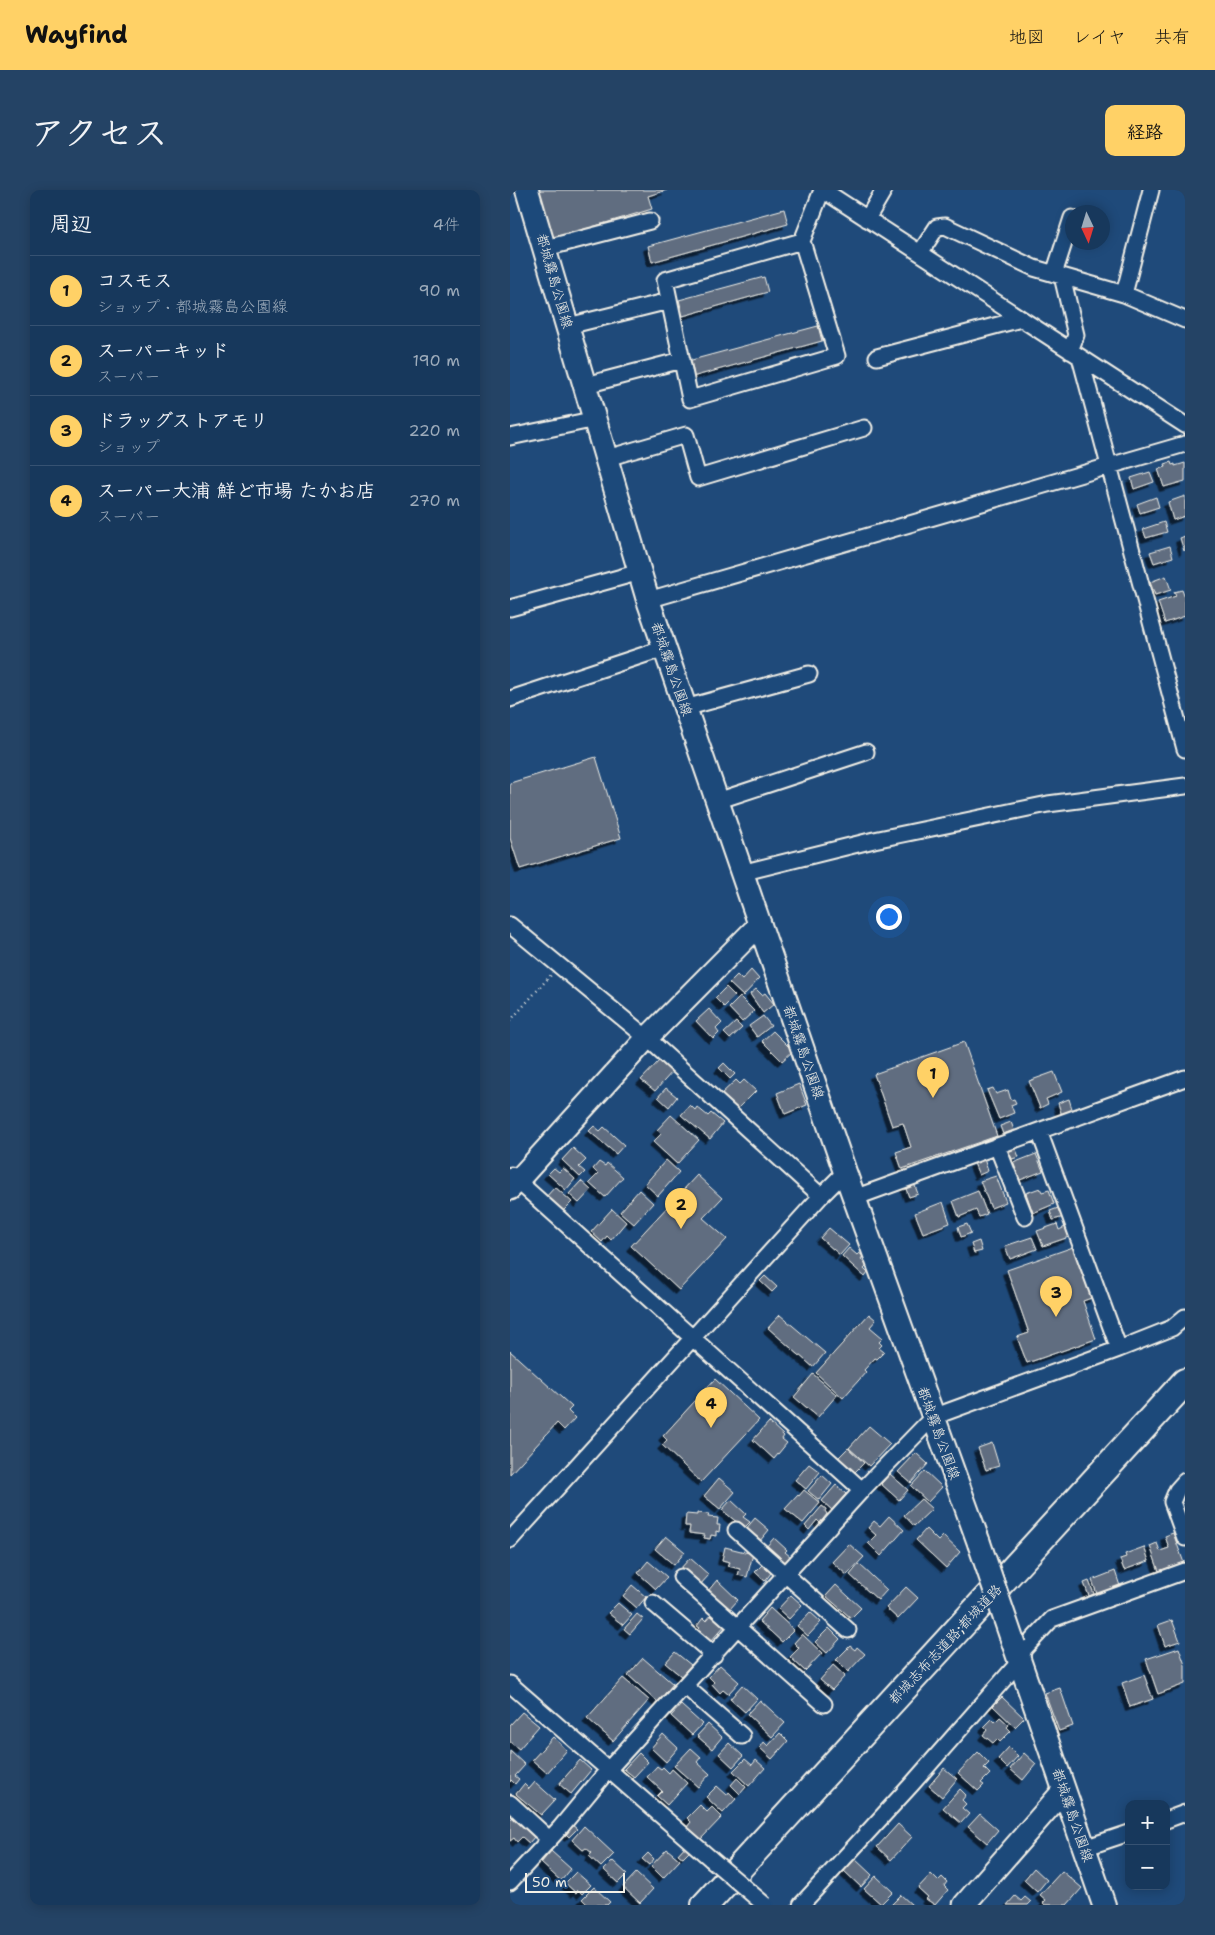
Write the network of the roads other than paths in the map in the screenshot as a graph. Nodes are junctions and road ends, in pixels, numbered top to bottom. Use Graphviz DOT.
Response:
graph roads {
  1 [pos="528,190"];
  2 [pos="823,190"];
  3 [pos="884,190"];
  4 [pos="1152,190"];
  5 [pos="867,218"];
  6 [pos="650,221"];
  7 [pos="802,241"];
  8 [pos="546,248"];
  9 [pos="1065,248"];
  10 [pos="920,253"];
  11 [pos="1058,275"];
  12 [pos="1124,294"];
  13 [pos="669,301"];
  14 [pos="1021,319"];
  15 [pos="1185,320"];
  16 [pos="568,326"];
  17 [pos="1075,354"];
  18 [pos="877,357"];
  19 [pos="682,360"];
  20 [pos="586,385"];
  21 [pos="596,419"];
  22 [pos="1185,425"];
  23 [pos="864,428"];
  24 [pos="510,437"];
  25 [pos="1185,444"];
  26 [pos="607,458"];
  27 [pos="1109,467"];
  28 [pos="640,572"];
  29 [pos="648,600"];
  30 [pos="510,608"];
  31 [pos="665,648"];
  32 [pos="809,674"];
  33 [pos="510,699"];
  34 [pos="685,708"];
  35 [pos="1185,749"];
  36 [pos="866,752"];
  37 [pos="1185,786"];
  38 [pos="717,801"];
  39 [pos="742,873"];
  40 [pos="760,924"];
  41 [pos="510,925"];
  42 [pos="647,1038"];
  43 [pos="1185,1078"];
  44 [pos="1039,1131"];
  45 [pos="997,1146"];
  46 [pos="845,1172"];
  47 [pos="513,1181"];
  48 [pos="821,1196"];
  49 [pos="854,1198"];
  50 [pos="1025,1217"];
  51 [pos="1185,1317"];
  52 [pos="694,1339"];
  53 [pos="1119,1349"];
  54 [pos="1185,1382"];
  55 [pos="933,1416"];
  56 [pos="1185,1481"];
  57 [pos="862,1490"];
  58 [pos="736,1530"];
  59 [pos="1185,1538"];
  60 [pos="510,1540"];
  61 [pos="1185,1571"];
  62 [pos="786,1574"];
  63 [pos="681,1577"];
  64 [pos="654,1604"];
  65 [pos="738,1627"];
  66 [pos="848,1630"];
  67 [pos="1017,1653"];
  68 [pos="714,1655"];
  69 [pos="685,1686"];
  70 [pos="513,1693"];
  71 [pos="824,1704"];
  72 [pos="742,1736"];
  73 [pos="608,1770"];
  74 [pos="1064,1790"];
  75 [pos="510,1803"];
  76 [pos="1185,1813"];
  77 [pos="1170,1819"];
  78 [pos="1125,1834"];
  79 [pos="549,1840"];
  80 [pos="1084,1848"];
  81 [pos="510,1882"];
  82 [pos="1100,1902"];
  83 [pos="705,1905"];
  84 [pos="764,1905"];
  85 [pos="801,1905"];
  86 [pos="964,1905"];
  1 -- 8 [label="main road, 都城霧島公園線"];
  2 -- 5 [label="street"];
  2 -- 7 [label="street"];
  3 -- 5 [label="street"];
  4 -- 12 [label="street"];
  5 -- 10 [label="street"];
  6 -- 8 [label="street"];
  7 -- 13 [label="street"];
  7 -- 19 [label="street"];
  8 -- 16 [label="main road, 都城霧島公園線"];
  9 -- 11 [label="street"];
  10 -- 11 [label="street"];
  10 -- 14 [label="street"];
  11 -- 12 [label="street"];
  11 -- 17 [label="street"];
  12 -- 15 [label="street"];
  13 -- 16 [label="street"];
  13 -- 19 [label="street"];
  14 -- 17 [label="street"];
  14 -- 18 [label="street"];
  16 -- 20 [label="main road, 都城霧島公園線"];
  17 -- 22 [label="street"];
  17 -- 27 [label="street"];
  19 -- 20 [label="street"];
  20 -- 21 [label="main road, 都城霧島公園線"];
  21 -- 24 [label="street"];
  21 -- 26 [label="main road, 都城霧島公園線"];
  23 -- 26 [label="street"];
  25 -- 27 [label="street"];
  26 -- 28 [label="main road, 都城霧島公園線"];
  27 -- 29 [label="street"];
  27 -- 35 [label="street"];
  28 -- 29 [label="main road, 都城霧島公園線"];
  28 -- 30 [label="street"];
  29 -- 31 [label="main road, 都城霧島公園線"];
  31 -- 33 [label="street"];
  31 -- 34 [label="main road, 都城霧島公園線"];
  32 -- 34 [label="street"];
  34 -- 38 [label="main road, 都城霧島公園線"];
  36 -- 38 [label="street"];
  37 -- 39 [label="street"];
  38 -- 39 [label="main road, 都城霧島公園線"];
  39 -- 40 [label="main road, 都城霧島公園線"];
  40 -- 42 [label="street"];
  40 -- 46 [label="main road, 都城霧島公園線"];
  41 -- 42 [label="street"];
  42 -- 47 [label="street"];
  42 -- 48 [label="street"];
  43 -- 44 [label="street"];
  44 -- 45 [label="street"];
  44 -- 53 [label="street"];
  45 -- 49 [label="street"];
  45 -- 50 [label="street"];
  46 -- 48 [label="street"];
  46 -- 49 [label="main road, 都城霧島公園線"];
  47 -- 52 [label="street"];
  48 -- 52 [label="street"];
  49 -- 55 [label="main road, 都城霧島公園線"];
  51 -- 53 [label="street"];
  52 -- 57 [label="street"];
  52 -- 60 [label="street"];
  53 -- 55 [label="street"];
  54 -- 83 [label="highway, 都城志布志道路;都城道路"];
  55 -- 57 [label="street"];
  55 -- 67 [label="main road, 都城霧島公園線, bridge"];
  56 -- 59 [label="street"];
  57 -- 62 [label="street"];
  58 -- 62 [label="street"];
  61 -- 67 [label="street"];
  62 -- 65 [label="street"];
  62 -- 66 [label="street"];
  63 -- 65 [label="street"];
  64 -- 68 [label="street"];
  65 -- 68 [label="street"];
  65 -- 71 [label="street"];
  67 -- 74 [label="main road, 都城霧島公園線"];
  67 -- 85 [label="street"];
  68 -- 69 [label="street"];
  69 -- 72 [label="street"];
  69 -- 73 [label="street"];
  70 -- 73 [label="street"];
  73 -- 79 [label="street"];
  73 -- 84 [label="street, bridge"];
  74 -- 80 [label="main road, 都城霧島公園線"];
  74 -- 86 [label="street"];
  75 -- 79 [label="street"];
  76 -- 77 [label="street"];
  78 -- 80 [label="street"];
  79 -- 81 [label="street"];
  80 -- 82 [label="main road, 都城霧島公園線"];
}
